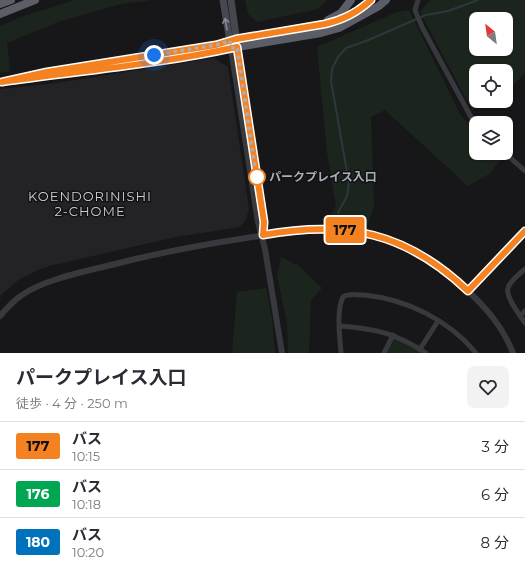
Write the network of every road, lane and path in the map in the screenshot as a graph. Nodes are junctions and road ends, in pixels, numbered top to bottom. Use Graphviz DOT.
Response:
graph roads {
  1 [pos="11,0"];
  2 [pos="35,0"];
  3 [pos="44,0"];
  4 [pos="223,0"];
  5 [pos="231,0"];
  6 [pos="350,0"];
  7 [pos="371,0"];
  8 [pos="378,0"];
  9 [pos="386,0"];
  10 [pos="418,0"];
  11 [pos="0,4"];
  12 [pos="23,4"];
  13 [pos="370,11"];
  14 [pos="0,14"];
  15 [pos="300,28"];
  16 [pos="234,44"];
  17 [pos="1,82"];
  18 [pos="470,116"];
  19 [pos="513,160"];
  20 [pos="525,171"];
  21 [pos="525,231"];
  22 [pos="263,235"];
  23 [pos="525,268"];
  24 [pos="468,291"];
  25 [pos="525,311"];
  26 [pos="0,316"];
  27 [pos="520,316"];
  28 [pos="438,321"];
  29 [pos="525,323"];
  30 [pos="340,326"];
  31 [pos="393,335"];
  32 [pos="420,349"];
  33 [pos="282,353"];
  34 [pos="341,353"];
  35 [pos="384,353"];
  36 [pos="426,353"];
  37 [pos="476,353"];
  38 [pos="512,353"];
  1 -- 11 [label="highway"];
  2 -- 12 [label="highway"];
  3 -- 12 [label="highway"];
  16 -- 4 [label="main road, one-way"];
  5 -- 16 [label="main road"];
  6 -- 15 [label="highway"];
  7 -- 15 [label="highway"];
  8 -- 13 [label="highway"];
  9 -- 13 [label="highway"];
  10 -- 18 [label="street"];
  12 -- 14 [label="highway"];
  13 -- 16 [label="highway"];
  15 -- 16 [label="highway"];
  16 -- 17 [label="street"];
  16 -- 22 [label="street"];
  19 -- 20 [label="street"];
  21 -- 24 [label="street"];
  22 -- 24 [label="street"];
  22 -- 26 [label="street"];
  22 -- 33 [label="street"];
  23 -- 27 [label="street"];
  24 -- 38 [label="street"];
  25 -- 27 [label="street"];
  27 -- 29 [label="street"];
  28 -- 30 [label="street"];
  28 -- 32 [label="street"];
  28 -- 37 [label="street"];
  30 -- 31 [label="street"];
  30 -- 34 [label="street"];
  31 -- 32 [label="street"];
  31 -- 35 [label="street"];
  32 -- 36 [label="street"];
}
